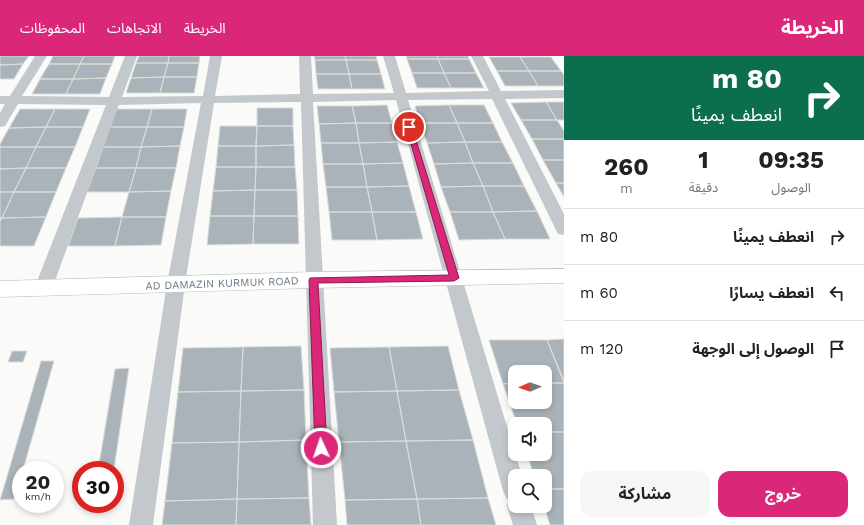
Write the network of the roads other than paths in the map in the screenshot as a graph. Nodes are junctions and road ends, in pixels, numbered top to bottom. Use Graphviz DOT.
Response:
graph roads {
  1 [pos="41,56"];
  2 [pos="131,56"];
  3 [pos="216,56"];
  4 [pos="305,56"];
  5 [pos="389,56"];
  6 [pos="477,56"];
  7 [pos="564,94"];
  8 [pos="400,96"];
  9 [pos="496,96"];
  10 [pos="307,98"];
  11 [pos="208,99"];
  12 [pos="0,100"];
  13 [pos="13,100"];
  14 [pos="115,101"];
  15 [pos="0,123"];
  16 [pos="564,230"];
  17 [pos="564,276"];
  18 [pos="454,278"];
  19 [pos="314,280"];
  20 [pos="176,284"];
  21 [pos="0,289"];
  22 [pos="43,289"];
  23 [pos="509,469"];
  24 [pos="521,513"];
  25 [pos="141,525"];
  26 [pos="324,525"];
  27 [pos="525,525"];
  1 -- 13 [label="street"];
  2 -- 14 [label="street"];
  3 -- 11 [label="street"];
  4 -- 10 [label="street"];
  5 -- 8 [label="street"];
  6 -- 9 [label="street"];
  7 -- 9 [label="street"];
  8 -- 9 [label="street"];
  8 -- 10 [label="street"];
  8 -- 18 [label="street"];
  9 -- 16 [label="street"];
  10 -- 11 [label="street"];
  10 -- 19 [label="street"];
  11 -- 14 [label="street"];
  11 -- 20 [label="street"];
  12 -- 13 [label="street"];
  13 -- 14 [label="street"];
  13 -- 15 [label="street"];
  14 -- 22 [label="street"];
  17 -- 18 [label="highway, AD DAMAZIN KURMUK ROAD"];
  18 -- 19 [label="highway, AD DAMAZIN KURMUK ROAD"];
  18 -- 23 [label="street"];
  19 -- 20 [label="highway, AD DAMAZIN KURMUK ROAD"];
  19 -- 26 [label="street"];
  20 -- 22 [label="highway, AD DAMAZIN KURMUK ROAD"];
  20 -- 25 [label="street"];
  21 -- 22 [label="highway, AD DAMAZIN KURMUK ROAD"];
  24 -- 27 [label="street"];
}
